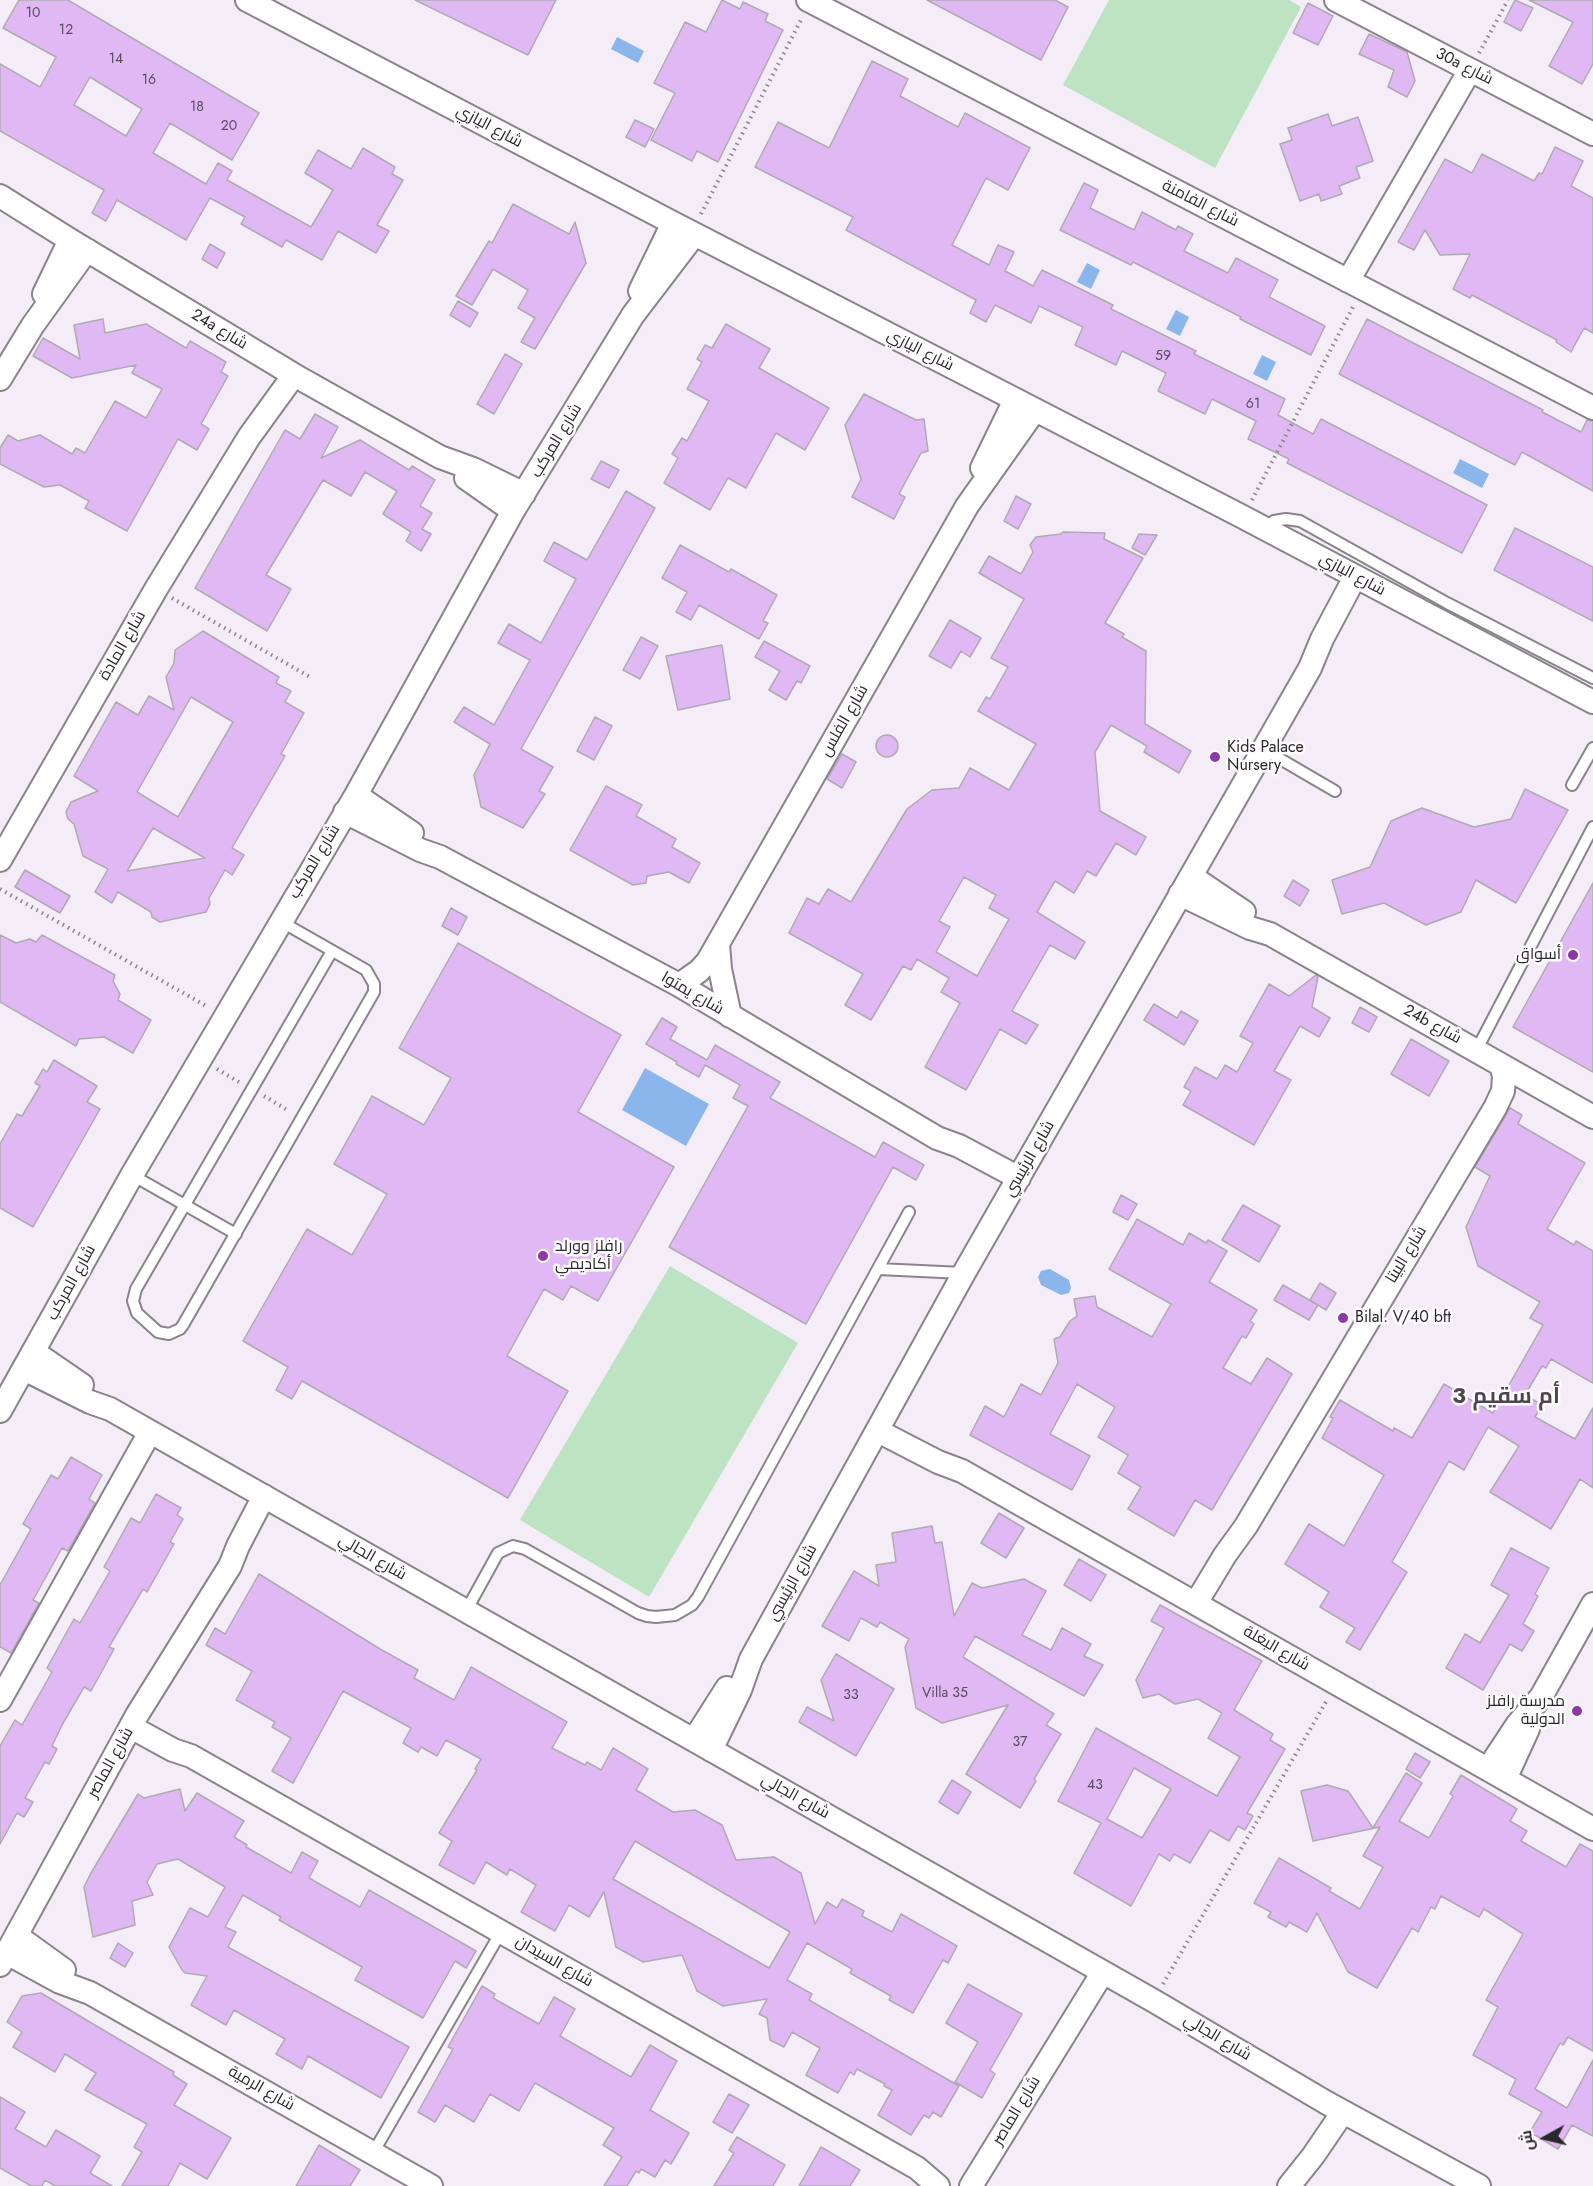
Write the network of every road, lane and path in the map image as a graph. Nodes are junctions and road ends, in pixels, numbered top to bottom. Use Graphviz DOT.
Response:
graph roads {
  1 [pos="247,0"];
  2 [pos="1336,0"];
  3 [pos="1508,0"];
  4 [pos="809,1"];
  5 [pos="1470,70"];
  6 [pos="1593,134"];
  7 [pos="0,196"];
  8 [pos="686,230"];
  9 [pos="78,245"];
  10 [pos="1355,284"];
  11 [pos="287,371"];
  12 [pos="0,379"];
  13 [pos="1024,405"];
  14 [pos="1593,408"];
  15 [pos="518,503"];
  16 [pos="1244,517"];
  17 [pos="1265,528"];
  18 [pos="1361,580"];
  19 [pos="156,589"];
  20 [pos="1443,612"];
  21 [pos="310,677"];
  22 [pos="1593,678"];
  23 [pos="1593,702"];
  24 [pos="1263,748"];
  25 [pos="1593,748"];
  26 [pos="1572,785"];
  27 [pos="1335,791"];
  28 [pos="351,803"];
  29 [pos="1593,827"];
  30 [pos="0,860"];
  31 [pos="1185,885"];
  32 [pos="0,890"];
  33 [pos="280,921"];
  34 [pos="718,944"];
  35 [pos="332,951"];
  36 [pos="678,985"];
  37 [pos="225,1016"];
  38 [pos="730,1016"];
  39 [pos="1476,1051"];
  40 [pos="1501,1065"];
  41 [pos="1548,1091"];
  42 [pos="1495,1108"];
  43 [pos="1593,1117"];
  44 [pos="132,1175"];
  45 [pos="1014,1186"];
  46 [pos="186,1205"];
  47 [pos="909,1212"];
  48 [pos="236,1234"];
  49 [pos="878,1269"];
  50 [pos="964,1273"];
  51 [pos="29,1360"];
  52 [pos="0,1411"];
  53 [pos="882,1423"];
  54 [pos="150,1432"];
  55 [pos="272,1501"];
  56 [pos="1593,1604"];
  57 [pos="1203,1608"];
  58 [pos="466,1611"];
  59 [pos="1337,1683"];
  60 [pos="0,1700"];
  61 [pos="134,1721"];
  62 [pos="703,1745"];
  63 [pos="1496,1774"];
  64 [pos="1593,1829"];
  65 [pos="501,1932"];
  66 [pos="8,1951"];
  67 [pos="1096,1968"];
  68 [pos="1154,2001"];
  69 [pos="1335,2107"];
  70 [pos="373,2153"];
  71 [pos="917,2168"];
  72 [pos="1290,2185"];
  73 [pos="431,2186"];
  74 [pos="938,2186"];
  75 [pos="961,2186"];
  76 [pos="971,2186"];
  77 [pos="1479,2186"];
  1 -- 8 [label="street, شارع اليازي"];
  2 -- 5 [label="street, 30a شارع"];
  3 -- 5 [label="path"];
  4 -- 8 [label="path"];
  4 -- 10 [label="street, شارع الفامنة"];
  5 -- 6 [label="street, 30a شارع"];
  5 -- 10 [label="street"];
  7 -- 9 [label="street, 24a شارع"];
  8 -- 13 [label="street, شارع اليازي"];
  8 -- 15 [label="street, شارع المركب"];
  9 -- 11 [label="street, 24a شارع"];
  9 -- 12 [label="street"];
  10 -- 14 [label="street, شارع الفامنة"];
  10 -- 16 [label="path"];
  11 -- 15 [label="street, 24a شارع"];
  11 -- 19 [label="street, شارع المادة"];
  13 -- 16 [label="street, شارع اليازي"];
  13 -- 34 [label="street, شارع الفلس"];
  15 -- 28 [label="street, شارع المركب"];
  16 -- 17 [label="street, شارع اليازي"];
  17 -- 18 [label="street, شارع اليازي"];
  17 -- 20 [label="lane"];
  18 -- 20 [label="street, شارع اليازي"];
  18 -- 24 [label="street, شارع الرئيسي"];
  19 -- 21 [label="path"];
  19 -- 30 [label="street, شارع المادة"];
  20 -- 22 [label="lane"];
  20 -- 23 [label="street, شارع اليازي"];
  24 -- 27 [label="lane"];
  24 -- 31 [label="street, شارع الرئيسي"];
  25 -- 26 [label="lane"];
  28 -- 33 [label="street, شارع المركب"];
  28 -- 36 [label="street, شارع يمتوا"];
  29 -- 39 [label="lane"];
  31 -- 39 [label="street, 24b شارع"];
  31 -- 45 [label="street, شارع الرئيسي"];
  32 -- 37 [label="path"];
  33 -- 35 [label="lane"];
  33 -- 37 [label="street, شارع المركب"];
  34 -- 36 [label="street, شارع الفلس"];
  34 -- 38 [label="street"];
  35 -- 46 [label="lane"];
  35 -- 48 [label="lane"];
  36 -- 38 [label="street, شارع يمتوا"];
  37 -- 44 [label="street, شارع المركب"];
  38 -- 45 [label="street, شارع يمتوا"];
  39 -- 40 [label="street, 24b شارع"];
  40 -- 41 [label="street, 24b شارع"];
  40 -- 42 [label="street, شارع البيتا"];
  41 -- 42 [label="street"];
  41 -- 43 [label="street, 24b شارع"];
  42 -- 57 [label="street, شارع البيتا"];
  44 -- 46 [label="lane"];
  44 -- 51 [label="street, شارع المركب"];
  45 -- 50 [label="street, شارع الرئيسي"];
  46 -- 48 [label="lane"];
  46 -- 48 [label="lane"];
  47 -- 49 [label="lane"];
  49 -- 50 [label="lane"];
  49 -- 58 [label="lane"];
  50 -- 53 [label="street, شارع الرئيسي"];
  51 -- 52 [label="street, شارع المركب"];
  51 -- 54 [label="street, شارع الجالي"];
  53 -- 57 [label="street, شارع البغلة"];
  53 -- 62 [label="street, شارع الرئيسي"];
  54 -- 55 [label="street, شارع الجالي"];
  54 -- 60 [label="street"];
  55 -- 58 [label="street, شارع الجالي"];
  55 -- 61 [label="street, شارع الماصر"];
  56 -- 63 [label="street"];
  57 -- 59 [label="street, شارع البغلة"];
  58 -- 62 [label="street, شارع الجالي"];
  59 -- 63 [label="street, شارع البغلة"];
  59 -- 68 [label="path"];
  61 -- 65 [label="street, شارع السيدان"];
  61 -- 66 [label="street, شارع الماصر"];
  62 -- 67 [label="street, شارع الجالي"];
  63 -- 64 [label="street, شارع البغلة"];
  65 -- 70 [label="lane"];
  65 -- 71 [label="street, شارع السيدان"];
  66 -- 70 [label="street, شارع الرمية"];
  67 -- 68 [label="street, شارع الجالي"];
  67 -- 76 [label="street, شارع الماصر"];
  68 -- 69 [label="street, شارع الجالي"];
  69 -- 72 [label="street"];
  69 -- 77 [label="street, شارع الجالي"];
  70 -- 73 [label="street, شارع الرمية"];
  71 -- 74 [label="street, شارع السيدان"];
  71 -- 75 [label="street, شارع السيدان"];
}
